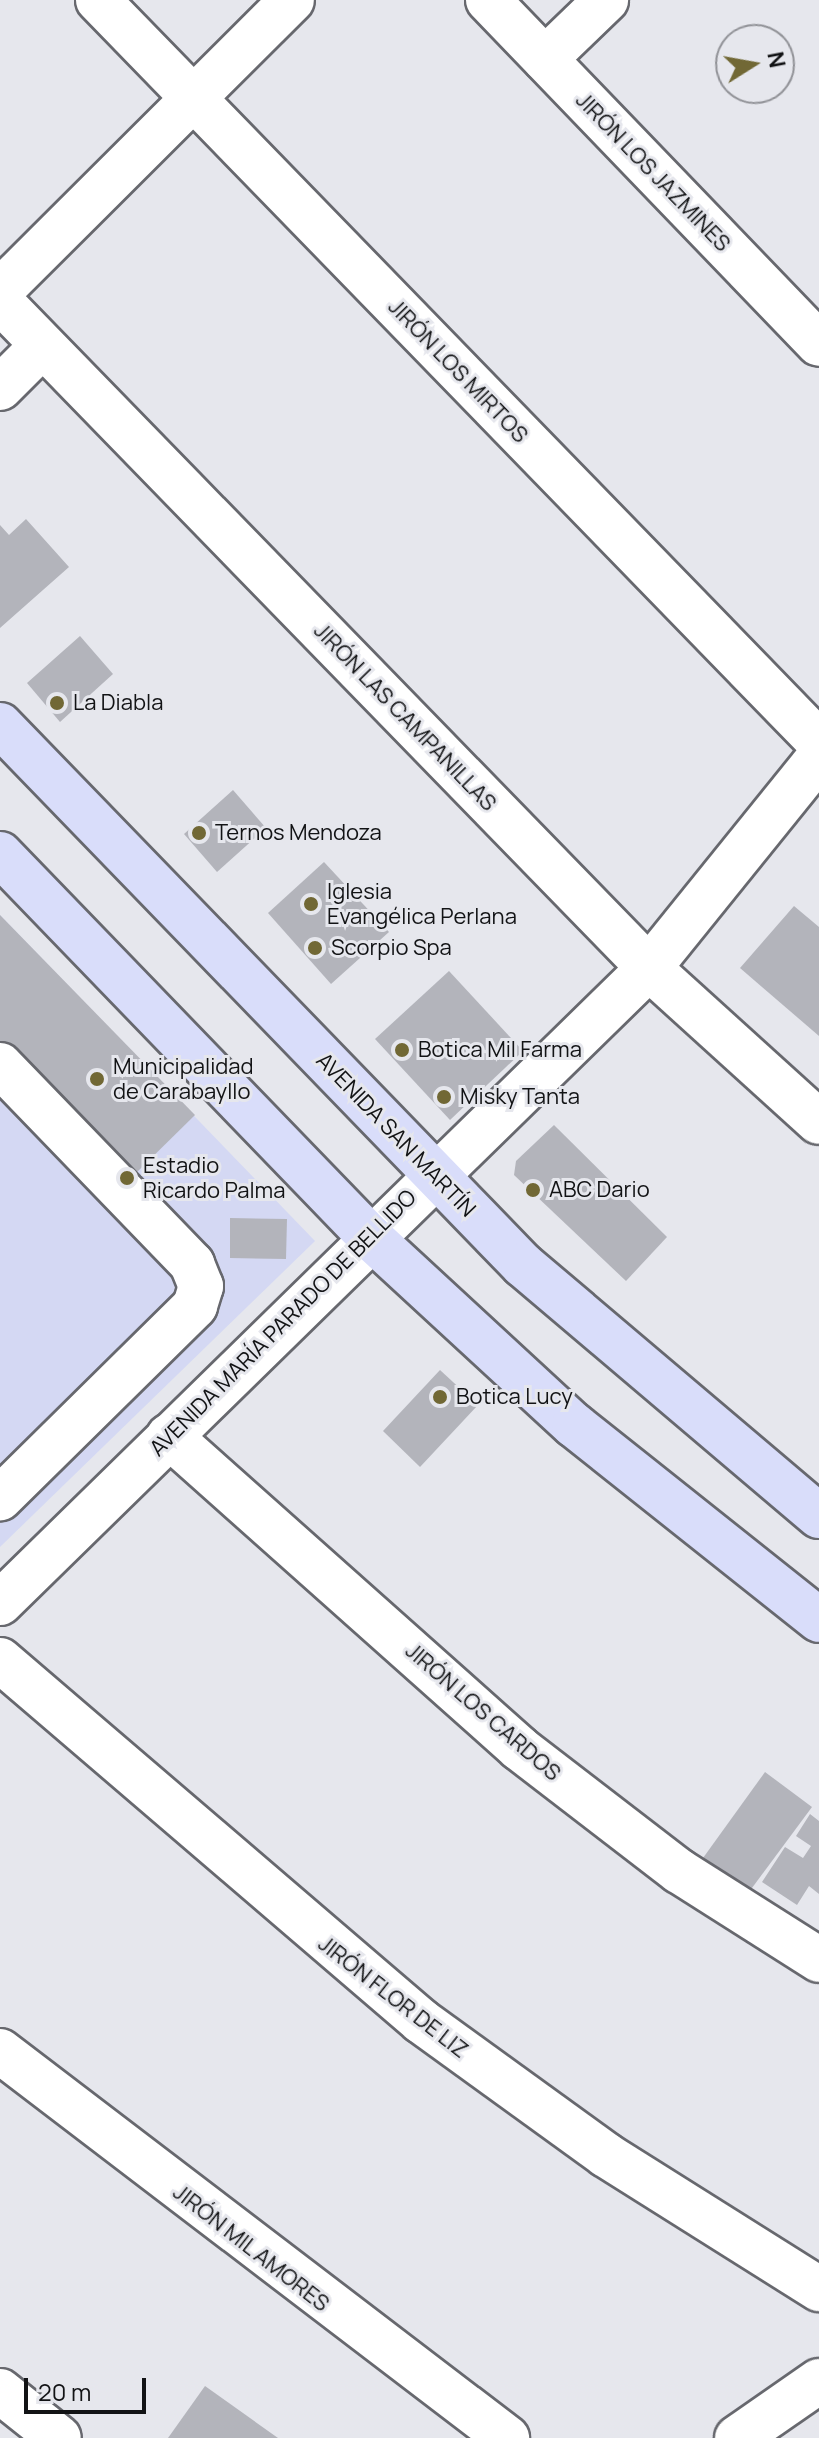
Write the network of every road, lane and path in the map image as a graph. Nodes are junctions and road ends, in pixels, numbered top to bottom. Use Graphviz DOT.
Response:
graph roads {
  1 [pos="98,0"];
  2 [pos="292,0"];
  3 [pos="488,0"];
  4 [pos="606,0"];
  5 [pos="545,59"];
  6 [pos="193,98"];
  7 [pos="0,291"];
  8 [pos="0,301"];
  9 [pos="819,344"];
  10 [pos="42,346"];
  11 [pos="0,388"];
  12 [pos="0,725"];
  13 [pos="819,742"];
  14 [pos="819,757"];
  15 [pos="0,854"];
  16 [pos="649,968"];
  17 [pos="0,1065"];
  18 [pos="819,1122"];
  19 [pos="433,1175"];
  20 [pos="370,1237"];
  21 [pos="169,1436"];
  22 [pos="0,1498"];
  23 [pos="819,1516"];
  24 [pos="0,1603"];
  25 [pos="819,1620"];
  26 [pos="0,1660"];
  27 [pos="819,1960"];
  28 [pos="0,2051"];
  29 [pos="819,2289"];
  30 [pos="819,2381"];
  31 [pos="0,2391"];
  32 [pos="59,2438"];
  33 [pos="507,2438"];
  34 [pos="737,2438"];
  1 -- 6 [label="street, JIRÓN LOS MIRTOS"];
  2 -- 6 [label="street"];
  3 -- 5 [label="street, JIRÓN LOS JAZMINES"];
  4 -- 5 [label="street"];
  5 -- 9 [label="street, JIRÓN LOS JAZMINES"];
  6 -- 7 [label="street"];
  6 -- 13 [label="street, JIRÓN LOS MIRTOS"];
  8 -- 10 [label="street, JIRÓN LAS CAMPANILLAS"];
  10 -- 11 [label="street"];
  10 -- 16 [label="street, JIRÓN LAS CAMPANILLAS"];
  12 -- 19 [label="main road, AVENIDA SAN MARTÍN"];
  14 -- 16 [label="street, AVENIDA MARÍA PARADO DE BELLIDO"];
  15 -- 20 [label="main road"];
  16 -- 18 [label="street, JIRÓN LAS CAMPANILLAS"];
  16 -- 19 [label="street, AVENIDA MARÍA PARADO DE BELLIDO"];
  17 -- 22 [label="street"];
  19 -- 20 [label="street, AVENIDA MARÍA PARADO DE BELLIDO"];
  19 -- 23 [label="main road, AVENIDA SAN MARTÍN"];
  20 -- 21 [label="street, AVENIDA MARÍA PARADO DE BELLIDO"];
  20 -- 25 [label="main road"];
  21 -- 24 [label="street, AVENIDA MARÍA PARADO DE BELLIDO"];
  21 -- 27 [label="street, JIRÓN LOS CARDOS"];
  26 -- 29 [label="street, JIRÓN FLOR DE LIZ"];
  28 -- 33 [label="street, JIRÓN MIL AMORES"];
  30 -- 34 [label="street"];
  31 -- 32 [label="street"];
}
